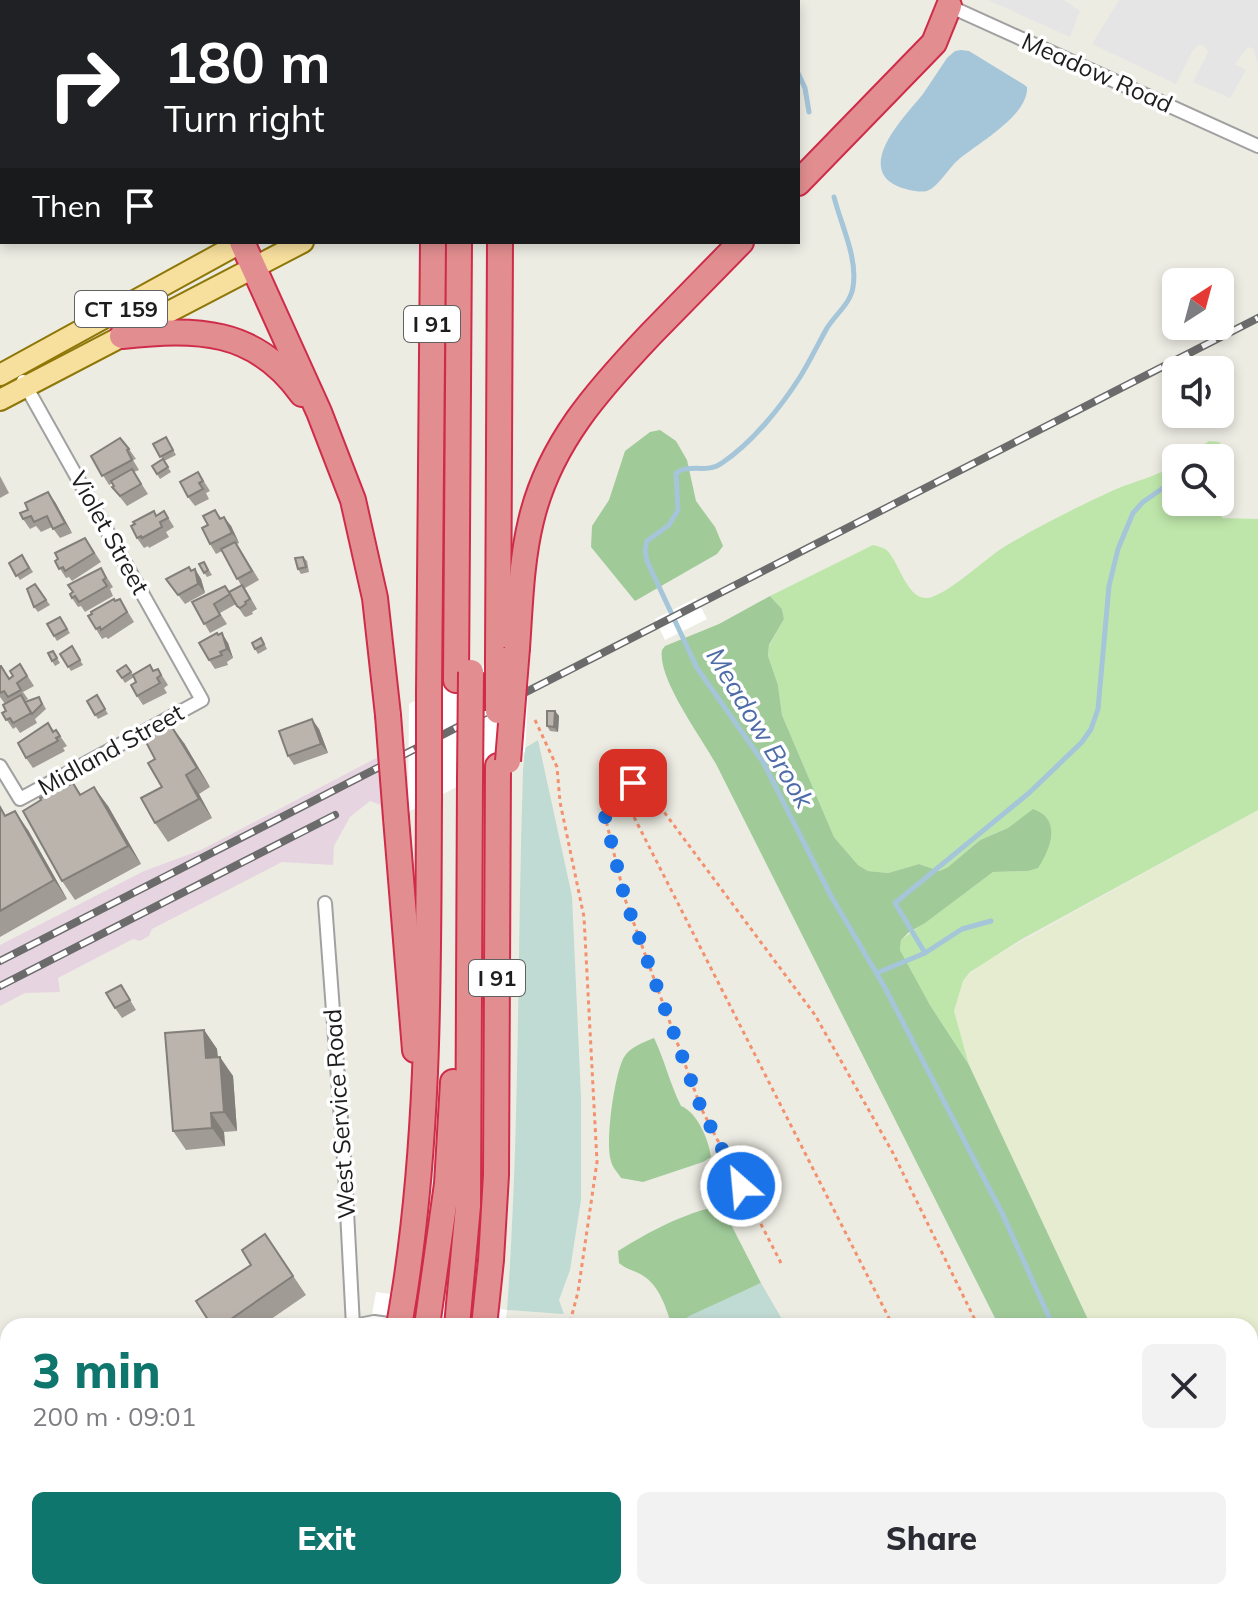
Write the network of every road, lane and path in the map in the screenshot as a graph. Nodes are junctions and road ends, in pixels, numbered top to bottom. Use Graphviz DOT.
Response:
graph roads {
  1 [pos="943,3"];
  2 [pos="1258,146"];
  3 [pos="800,161"];
  4 [pos="800,181"];
  5 [pos="239,244"];
  6 [pos="243,244"];
  7 [pos="299,244"];
  8 [pos="433,244"];
  9 [pos="459,244"];
  10 [pos="474,244"];
  11 [pos="500,244"];
  12 [pos="739,244"];
  13 [pos="253,270"];
  14 [pos="116,325"];
  15 [pos="8,371"];
  16 [pos="26,386"];
  17 [pos="0,400"];
  18 [pos="330,436"];
  19 [pos="508,653"];
  20 [pos="464,676"];
  21 [pos="202,700"];
  22 [pos="535,720"];
  23 [pos="605,760"];
  24 [pos="0,766"];
  25 [pos="463,784"];
  26 [pos="618,786"];
  27 [pos="325,903"];
  28 [pos="425,1103"];
  29 [pos="781,1263"];
  30 [pos="458,1315"];
  31 [pos="486,1316"];
  32 [pos="353,1318"];
  33 [pos="400,1318"];
  34 [pos="428,1318"];
  35 [pos="571,1318"];
  36 [pos="889,1318"];
  37 [pos="974,1318"];
  1 -- 2 [label="street, Meadow Road"];
  1 -- 3 [label="highway"];
  1 -- 4 [label="highway"];
  5 -- 14 [label="main road, CT 159"];
  6 -- 13 [label="highway"];
  7 -- 13 [label="main road, CT 159"];
  8 -- 28 [label="highway, I 91, bridge"];
  9 -- 20 [label="highway"];
  10 -- 20 [label="highway"];
  11 -- 19 [label="highway, I 91"];
  12 -- 19 [label="highway"];
  13 -- 14 [label="main road, CT 159"];
  13 -- 18 [label="highway"];
  14 -- 15 [label="main road, CT 159"];
  14 -- 16 [label="main road, CT 159"];
  14 -- 18 [label="highway"];
  15 -- 16 [label="street, Violet Street"];
  16 -- 17 [label="main road, CT 159"];
  16 -- 21 [label="street, Violet Street"];
  18 -- 28 [label="highway, bridge"];
  19 -- 31 [label="highway, I 91, bridge"];
  20 -- 25 [label="highway, bridge"];
  21 -- 24 [label="street, Midland Street"];
  22 -- 35 [label="path"];
  23 -- 26 [label="path"];
  25 -- 30 [label="highway"];
  25 -- 34 [label="highway"];
  26 -- 29 [label="path"];
  26 -- 36 [label="path"];
  26 -- 37 [label="path"];
  27 -- 32 [label="street, West Service Road"];
  28 -- 33 [label="highway, I 91, bridge"];
}
